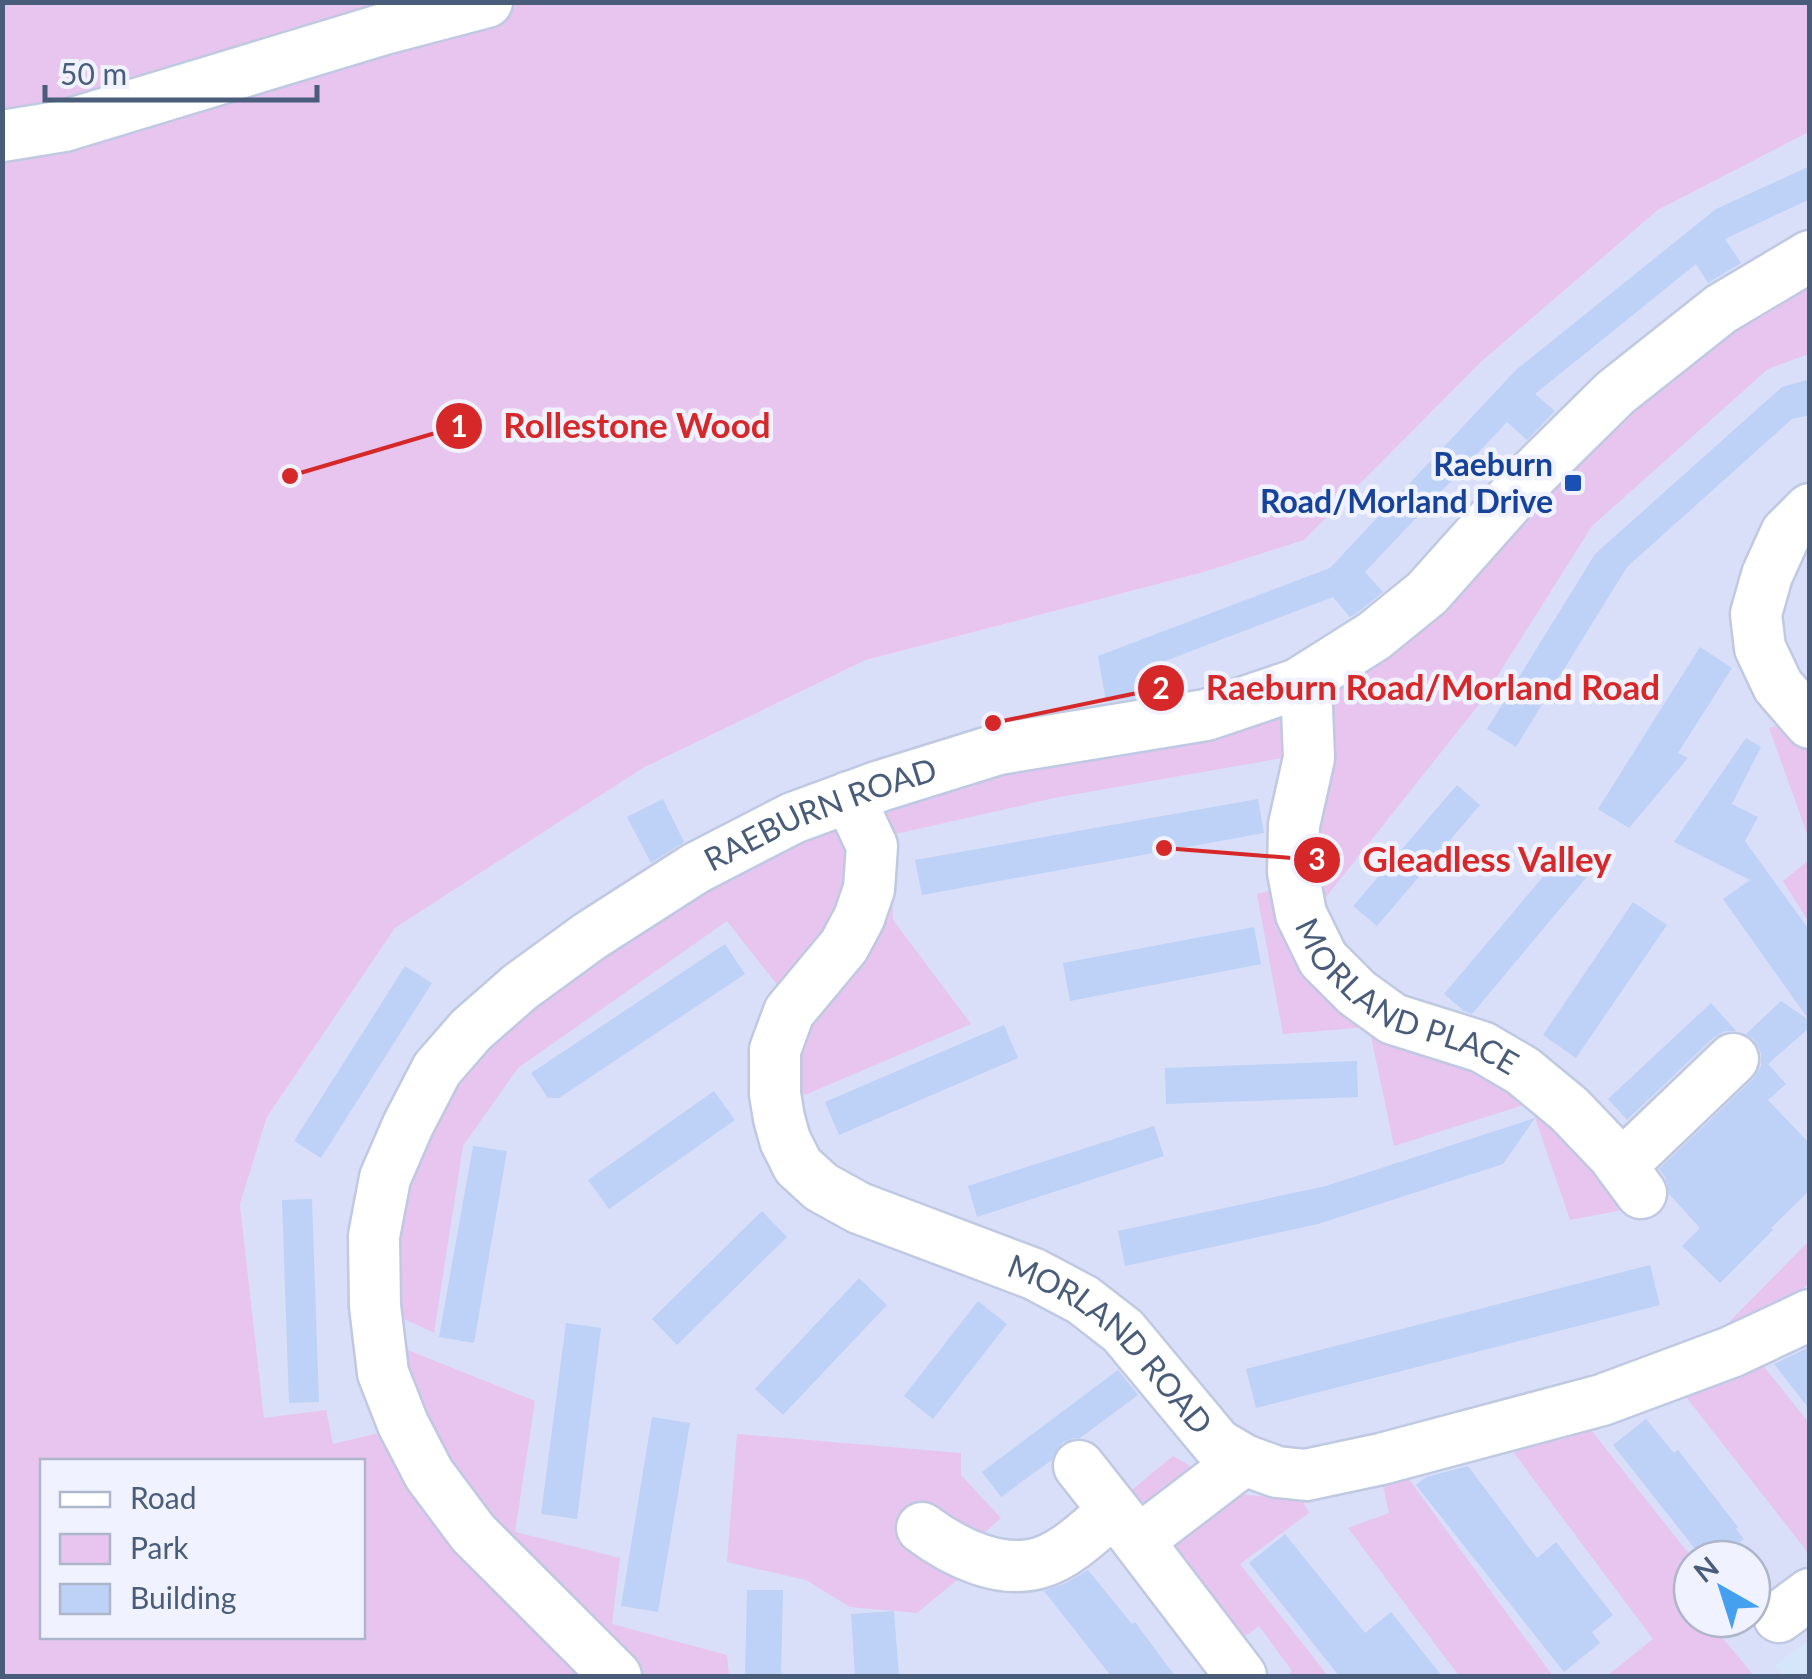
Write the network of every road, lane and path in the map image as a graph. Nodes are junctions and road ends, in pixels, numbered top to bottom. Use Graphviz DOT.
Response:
graph roads {
  1 [pos="487,2"];
  2 [pos="2,136"];
  3 [pos="1810,256"];
  4 [pos="1810,509"];
  5 [pos="1298,684"];
  6 [pos="1810,723"];
  7 [pos="849,798"];
  8 [pos="1734,1059"];
  9 [pos="1810,1315"];
  10 [pos="1244,1460"];
  11 [pos="1079,1466"];
  12 [pos="1126,1526"];
  13 [pos="922,1528"];
  14 [pos="616,1676"];
  15 [pos="1241,1676"];
  1 -- 2 [label="street"];
  3 -- 5 [label="street, RAEBURN ROAD"];
  4 -- 6 [label="street"];
  5 -- 7 [label="street, RAEBURN ROAD"];
  5 -- 8 [label="street, MORLAND PLACE"];
  7 -- 10 [label="street, MORLAND ROAD"];
  7 -- 14 [label="street, RAEBURN ROAD"];
  9 -- 10 [label="street, MORLAND ROAD"];
  10 -- 12 [label="street"];
  11 -- 12 [label="street"];
  12 -- 13 [label="street"];
  12 -- 15 [label="street"];
}
